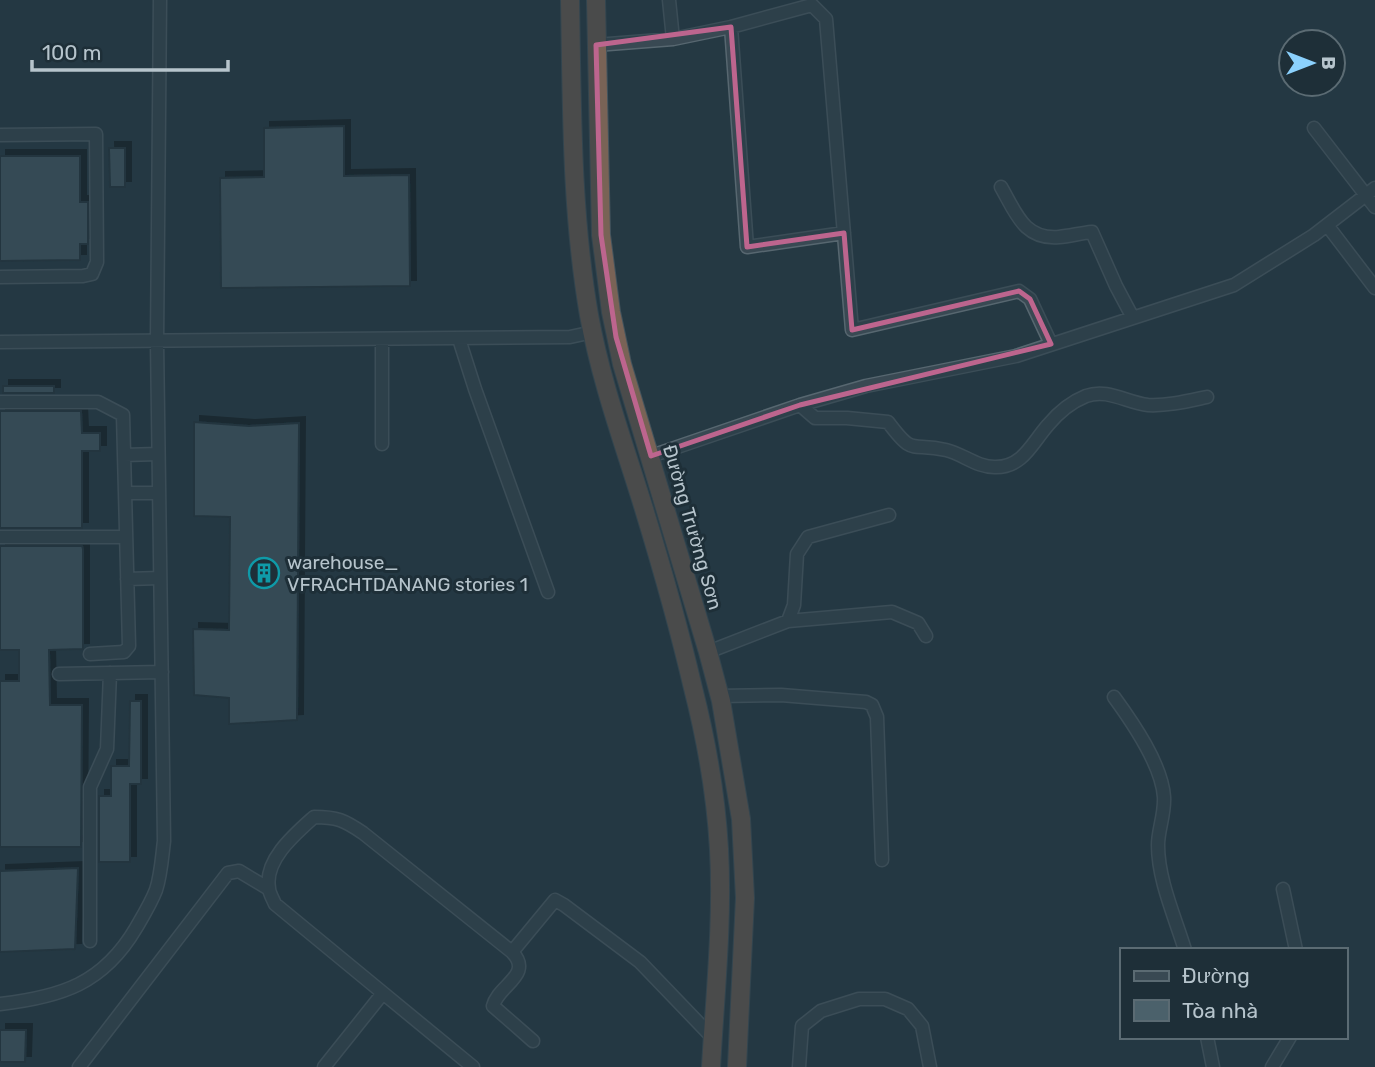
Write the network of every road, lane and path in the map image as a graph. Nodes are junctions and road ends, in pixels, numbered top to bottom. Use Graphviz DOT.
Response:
graph roads {
  1 [pos="160,0"];
  2 [pos="570,0"];
  3 [pos="596,0"];
  4 [pos="668,0"];
  5 [pos="731,27"];
  6 [pos="673,40"];
  7 [pos="596,45"];
  8 [pos="1314,128"];
  9 [pos="0,135"];
  10 [pos="1001,187"];
  11 [pos="1370,191"];
  12 [pos="1375,206"];
  13 [pos="1327,225"];
  14 [pos="844,233"];
  15 [pos="0,277"];
  16 [pos="1375,288"];
  17 [pos="1133,318"];
  18 [pos="593,332"];
  19 [pos="459,338"];
  20 [pos="382,340"];
  21 [pos="0,342"];
  22 [pos="157,342"];
  23 [pos="1051,344"];
  24 [pos="1207,397"];
  25 [pos="0,402"];
  26 [pos="800,405"];
  27 [pos="382,444"];
  28 [pos="158,454"];
  29 [pos="124,455"];
  30 [pos="651,456"];
  31 [pos="125,494"];
  32 [pos="159,494"];
  33 [pos="888,515"];
  34 [pos="0,537"];
  35 [pos="126,537"];
  36 [pos="160,578"];
  37 [pos="127,579"];
  38 [pos="548,592"];
  39 [pos="788,621"];
  40 [pos="926,636"];
  41 [pos="708,652"];
  42 [pos="90,654"];
  43 [pos="162,672"];
  44 [pos="110,673"];
  45 [pos="59,674"];
  46 [pos="719,696"];
  47 [pos="1114,697"];
  48 [pos="882,860"];
  49 [pos="269,888"];
  50 [pos="1283,889"];
  51 [pos="90,941"];
  52 [pos="1184,948"];
  53 [pos="1296,948"];
  54 [pos="512,952"];
  55 [pos="383,993"];
  56 [pos="0,1003"];
  57 [pos="713,1038"];
  58 [pos="1207,1039"];
  59 [pos="1289,1039"];
  60 [pos="533,1041"];
  61 [pos="79,1067"];
  62 [pos="324,1067"];
  63 [pos="473,1067"];
  64 [pos="711,1067"];
  65 [pos="737,1067"];
  66 [pos="799,1067"];
  67 [pos="930,1067"];
  68 [pos="1213,1067"];
  69 [pos="1272,1067"];
  1 -- 22 [label="street"];
  2 -- 18 [label="highway"];
  3 -- 7 [label="highway, Đường Trường Sơn"];
  4 -- 6 [label="street"];
  5 -- 6 [label="street"];
  5 -- 14 [label="street"];
  5 -- 14 [label="street"];
  6 -- 7 [label="street"];
  7 -- 30 [label="highway, Đường Trường Sơn"];
  8 -- 11 [label="street"];
  9 -- 15 [label="street"];
  10 -- 17 [label="street"];
  11 -- 12 [label="street"];
  11 -- 13 [label="street"];
  13 -- 16 [label="street"];
  13 -- 17 [label="street"];
  14 -- 23 [label="street"];
  17 -- 23 [label="street"];
  18 -- 19 [label="street"];
  18 -- 57 [label="highway"];
  19 -- 20 [label="street"];
  19 -- 38 [label="street"];
  20 -- 22 [label="street"];
  20 -- 27 [label="street"];
  21 -- 22 [label="street"];
  22 -- 28 [label="street"];
  23 -- 26 [label="street"];
  24 -- 26 [label="street"];
  25 -- 29 [label="street"];
  26 -- 30 [label="street"];
  28 -- 29 [label="street"];
  28 -- 32 [label="street"];
  29 -- 31 [label="street"];
  30 -- 41 [label="highway, Đường Trường Sơn"];
  31 -- 32 [label="street"];
  31 -- 35 [label="street"];
  32 -- 36 [label="street"];
  33 -- 39 [label="street"];
  34 -- 35 [label="street"];
  35 -- 37 [label="street"];
  36 -- 37 [label="street"];
  36 -- 43 [label="street"];
  37 -- 42 [label="street"];
  39 -- 40 [label="street"];
  39 -- 41 [label="street"];
  41 -- 46 [label="highway, Đường Trường Sơn"];
  43 -- 44 [label="street"];
  43 -- 56 [label="street"];
  44 -- 45 [label="street"];
  44 -- 51 [label="street"];
  46 -- 48 [label="street"];
  46 -- 65 [label="highway, Đường Trường Sơn"];
  47 -- 52 [label="street"];
  49 -- 54 [label="street"];
  49 -- 55 [label="street"];
  49 -- 61 [label="street"];
  50 -- 53 [label="street"];
  54 -- 57 [label="street"];
  54 -- 60 [label="street"];
  55 -- 62 [label="street"];
  55 -- 63 [label="street"];
  57 -- 64 [label="highway"];
  58 -- 68 [label="street"];
  59 -- 69 [label="street"];
  66 -- 67 [label="street"];
}
